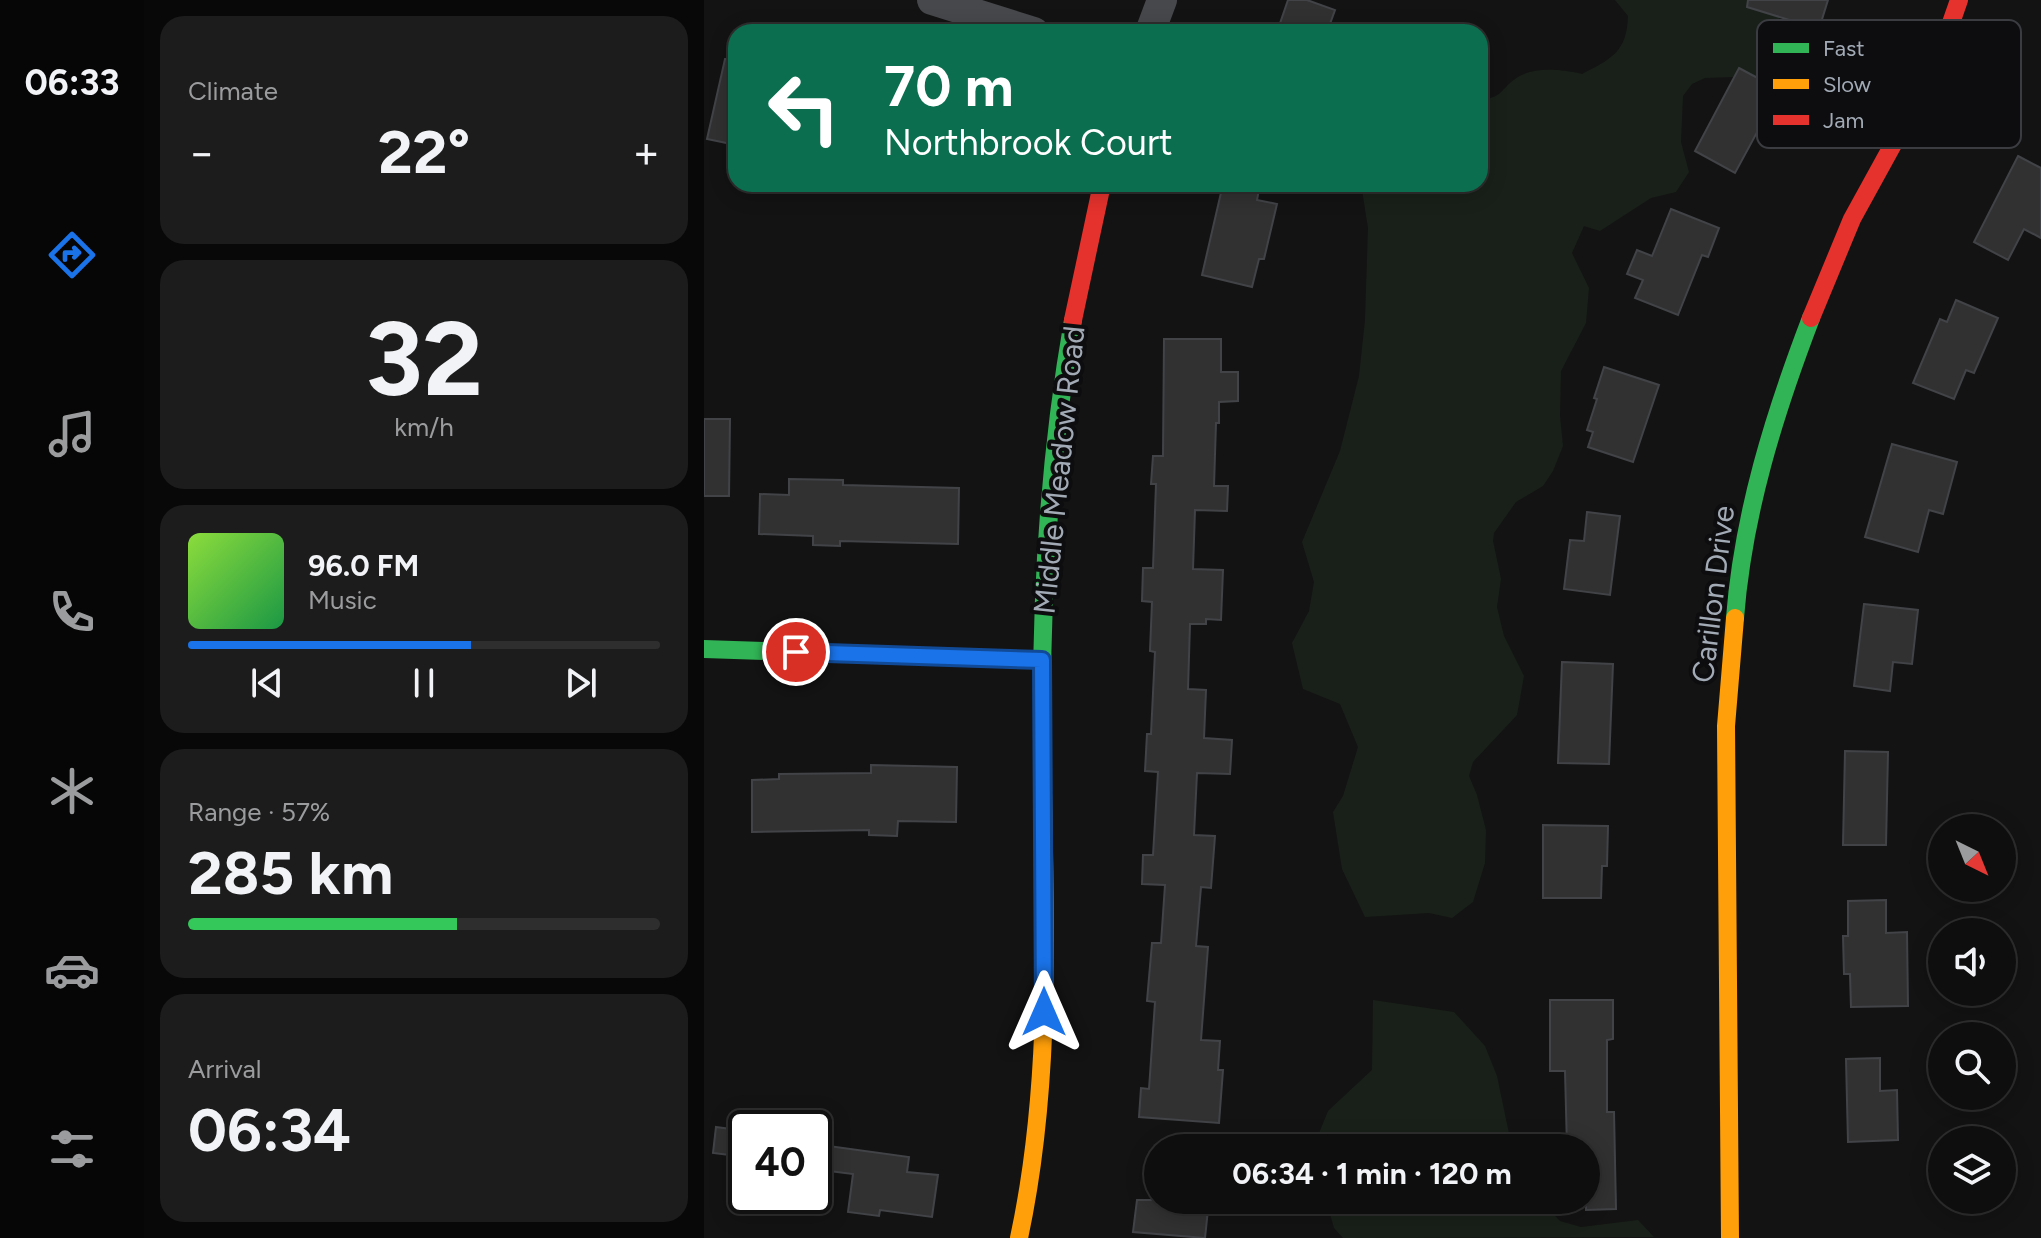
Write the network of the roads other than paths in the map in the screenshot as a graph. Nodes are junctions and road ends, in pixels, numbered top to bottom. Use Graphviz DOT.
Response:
graph roads {
  1 [pos="932,0"];
  2 [pos="1162,0"];
  3 [pos="1959,0"];
  4 [pos="1952,20"];
  5 [pos="1008,24"];
  6 [pos="1153,24"];
  7 [pos="1891,148"];
  8 [pos="1100,192"];
  9 [pos="704,649"];
  10 [pos="1042,660"];
  11 [pos="1019,1238"];
  12 [pos="1730,1238"];
  1 -- 5 [label="street"];
  2 -- 6 [label="street"];
  3 -- 4 [label="street, Carillon Drive"];
  7 -- 12 [label="street, Carillon Drive"];
  8 -- 10 [label="street, Middle Meadow Road"];
  9 -- 10 [label="street"];
  10 -- 11 [label="street, Middle Meadow Road"];
}
